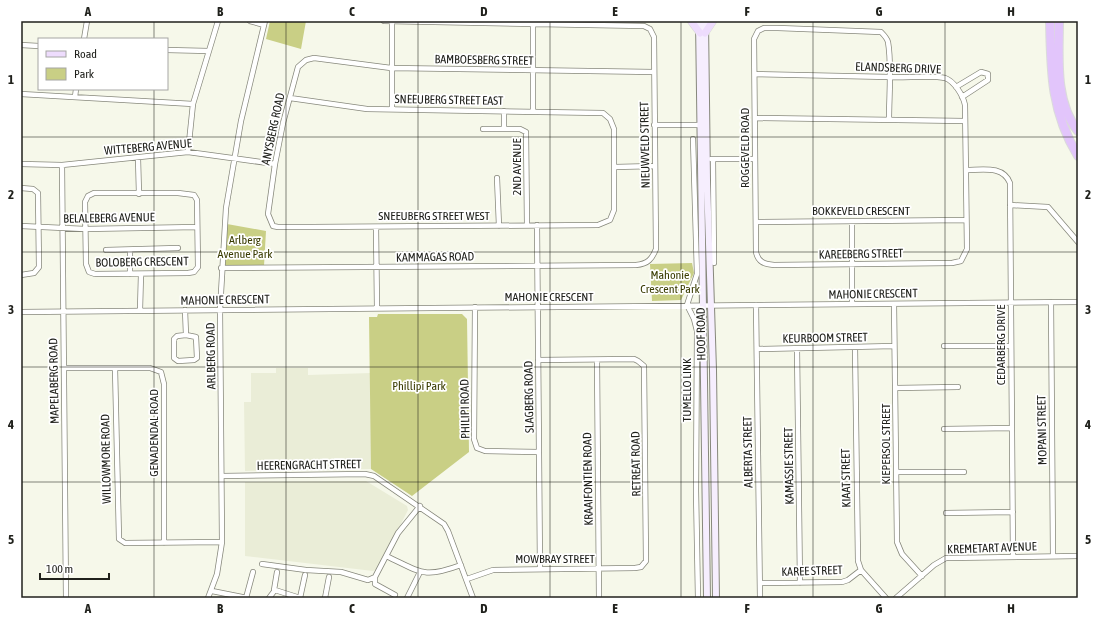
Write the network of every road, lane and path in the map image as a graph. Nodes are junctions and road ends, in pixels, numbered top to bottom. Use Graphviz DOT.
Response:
graph roads {
  1 [pos="87,21"];
  2 [pos="218,21"];
  3 [pos="250,21"];
  4 [pos="384,21"];
  5 [pos="691,21"];
  6 [pos="699,21"];
  7 [pos="705,21"];
  8 [pos="713,21"];
  9 [pos="1050,21"];
  10 [pos="1059,21"];
  11 [pos="1064,21"];
  12 [pos="392,22"];
  13 [pos="264,23"];
  14 [pos="534,25"];
  15 [pos="1059,30"];
  16 [pos="702,33"];
  17 [pos="84,38"];
  18 [pos="21,45"];
  19 [pos="38,46"];
  20 [pos="168,50"];
  21 [pos="209,51"];
  22 [pos="314,58"];
  23 [pos="391,68"];
  24 [pos="533,71"];
  25 [pos="654,72"];
  26 [pos="755,74"];
  27 [pos="889,77"];
  28 [pos="956,87"];
  29 [pos="76,90"];
  30 [pos="21,94"];
  31 [pos="75,97"];
  32 [pos="962,97"];
  33 [pos="290,98"];
  34 [pos="193,104"];
  35 [pos="392,110"];
  36 [pos="504,110"];
  37 [pos="533,111"];
  38 [pos="755,118"];
  39 [pos="889,120"];
  40 [pos="965,121"];
  41 [pos="654,125"];
  42 [pos="703,125"];
  43 [pos="483,129"];
  44 [pos="504,129"];
  45 [pos="1078,131"];
  46 [pos="693,139"];
  47 [pos="188,152"];
  48 [pos="1078,156"];
  49 [pos="138,158"];
  50 [pos="234,158"];
  51 [pos="707,159"];
  52 [pos="755,159"];
  53 [pos="21,164"];
  54 [pos="275,164"];
  55 [pos="62,165"];
  56 [pos="655,166"];
  57 [pos="614,167"];
  58 [pos="966,170"];
  59 [pos="497,178"];
  60 [pos="21,188"];
  61 [pos="139,194"];
  62 [pos="1010,205"];
  63 [pos="268,214"];
  64 [pos="966,220"];
  65 [pos="852,221"];
  66 [pos="756,222"];
  67 [pos="526,225"];
  68 [pos="536,225"];
  69 [pos="21,226"];
  70 [pos="499,226"];
  71 [pos="197,227"];
  72 [pos="376,227"];
  73 [pos="38,228"];
  74 [pos="61,229"];
  75 [pos="85,229"];
  76 [pos="1078,242"];
  77 [pos="178,248"];
  78 [pos="106,250"];
  79 [pos="130,250"];
  80 [pos="649,262"];
  81 [pos="761,262"];
  82 [pos="714,263"];
  83 [pos="852,264"];
  84 [pos="537,266"];
  85 [pos="221,268"];
  86 [pos="377,268"];
  87 [pos="130,274"];
  88 [pos="141,274"];
  89 [pos="21,275"];
  90 [pos="1051,302"];
  91 [pos="1078,302"];
  92 [pos="1011,303"];
  93 [pos="852,304"];
  94 [pos="894,304"];
  95 [pos="687,305"];
  96 [pos="703,305"];
  97 [pos="712,305"];
  98 [pos="756,305"];
  99 [pos="475,307"];
  100 [pos="537,307"];
  101 [pos="377,308"];
  102 [pos="140,310"];
  103 [pos="185,310"];
  104 [pos="220,310"];
  105 [pos="21,312"];
  106 [pos="63,312"];
  107 [pos="186,335"];
  108 [pos="894,346"];
  109 [pos="944,346"];
  110 [pos="1011,346"];
  111 [pos="855,347"];
  112 [pos="797,348"];
  113 [pos="757,349"];
  114 [pos="538,360"];
  115 [pos="597,360"];
  116 [pos="64,368"];
  117 [pos="115,368"];
  118 [pos="958,387"];
  119 [pos="896,388"];
  120 [pos="1012,428"];
  121 [pos="944,429"];
  122 [pos="539,452"];
  123 [pos="896,472"];
  124 [pos="964,472"];
  125 [pos="222,476"];
  126 [pos="420,506"];
  127 [pos="1013,512"];
  128 [pos="946,513"];
  129 [pos="222,542"];
  130 [pos="164,543"];
  131 [pos="386,556"];
  132 [pos="1053,556"];
  133 [pos="1078,556"];
  134 [pos="1013,557"];
  135 [pos="262,564"];
  136 [pos="644,564"];
  137 [pos="461,565"];
  138 [pos="540,569"];
  139 [pos="599,569"];
  140 [pos="861,570"];
  141 [pos="252,572"];
  142 [pos="277,572"];
  143 [pos="420,572"];
  144 [pos="305,575"];
  145 [pos="922,576"];
  146 [pos="329,577"];
  147 [pos="375,577"];
  148 [pos="467,579"];
  149 [pos="760,583"];
  150 [pos="800,583"];
  151 [pos="274,590"];
  152 [pos="212,591"];
  153 [pos="395,595"];
  154 [pos="66,598"];
  155 [pos="208,598"];
  156 [pos="247,598"];
  157 [pos="270,598"];
  158 [pos="300,598"];
  159 [pos="325,598"];
  160 [pos="407,598"];
  161 [pos="473,598"];
  162 [pos="600,598"];
  163 [pos="698,598"];
  164 [pos="707,598"];
  165 [pos="716,598"];
  166 [pos="760,598"];
  167 [pos="886,598"];
  168 [pos="896,598"];
  1 -- 17 [label="street"];
  2 -- 21 [label="street"];
  3 -- 13 [label="street"];
  4 -- 12 [label="street"];
  5 -- 16 [label="main road"];
  6 -- 16 [label="main road, HOOF ROAD"];
  7 -- 16 [label="main road, HOOF ROAD"];
  8 -- 16 [label="main road"];
  9 -- 48 [label="highway"];
  10 -- 15 [label="highway"];
  11 -- 15 [label="highway"];
  12 -- 14 [label="street"];
  12 -- 23 [label="street"];
  13 -- 50 [label="street, ARLBERG ROAD"];
  14 -- 24 [label="street"];
  14 -- 25 [label="street, NIEUWVELD STREET"];
  15 -- 45 [label="highway"];
  16 -- 42 [label="main road, HOOF ROAD"];
  18 -- 19 [label="street"];
  20 -- 21 [label="street"];
  21 -- 34 [label="street"];
  22 -- 23 [label="street, BAMBOESBERG STREET"];
  22 -- 33 [label="street, ANYSBERG ROAD"];
  23 -- 24 [label="street, BAMBOESBERG STREET"];
  23 -- 35 [label="street"];
  24 -- 25 [label="street, BAMBOESBERG STREET"];
  24 -- 37 [label="street"];
  25 -- 41 [label="street, NIEUWVELD STREET"];
  26 -- 27 [label="street, ELANDSBERG DRIVE"];
  26 -- 27 [label="street, ROGGEVELD ROAD"];
  26 -- 38 [label="street, ROGGEVELD ROAD"];
  27 -- 28 [label="street, ELANDSBERG DRIVE"];
  27 -- 39 [label="street"];
  28 -- 32 [label="street"];
  28 -- 32 [label="street"];
  29 -- 31 [label="street"];
  30 -- 31 [label="street"];
  31 -- 34 [label="street"];
  32 -- 40 [label="street"];
  33 -- 35 [label="street, SNEEUBERG STREET EAST"];
  33 -- 54 [label="street, ANYSBERG ROAD"];
  34 -- 47 [label="street"];
  35 -- 36 [label="street, SNEEUBERG STREET EAST"];
  36 -- 37 [label="street, SNEEUBERG STREET EAST"];
  36 -- 44 [label="street, 2ND AVENUE"];
  37 -- 57 [label="street, SNEEUBERG STREET EAST"];
  38 -- 39 [label="street"];
  38 -- 52 [label="street, ROGGEVELD ROAD"];
  39 -- 40 [label="street"];
  40 -- 58 [label="street"];
  41 -- 42 [label="street"];
  41 -- 56 [label="street, NIEUWVELD STREET"];
  42 -- 51 [label="main road, HOOF ROAD"];
  43 -- 44 [label="street, 2ND AVENUE"];
  44 -- 67 [label="street, 2ND AVENUE"];
  46 -- 95 [label="street"];
  47 -- 49 [label="street, WITTEBERG AVENUE"];
  47 -- 50 [label="street, WITTEBERG AVENUE"];
  49 -- 55 [label="street, WITTEBERG AVENUE"];
  49 -- 61 [label="street"];
  50 -- 54 [label="street, WITTEBERG AVENUE"];
  50 -- 85 [label="street, ARLBERG ROAD"];
  51 -- 52 [label="street"];
  51 -- 82 [label="street"];
  51 -- 96 [label="main road, HOOF ROAD"];
  51 -- 97 [label="main road, HOOF ROAD"];
  52 -- 66 [label="street, ROGGEVELD ROAD"];
  53 -- 55 [label="street, WITTEBERG AVENUE"];
  54 -- 63 [label="street, ANYSBERG ROAD"];
  55 -- 74 [label="street, MAPELABERG ROAD"];
  56 -- 57 [label="street"];
  56 -- 80 [label="street, NIEUWVELD STREET"];
  57 -- 68 [label="street, SNEEUBERG STREET WEST"];
  58 -- 62 [label="street, CEDARBERG DRIVE"];
  58 -- 64 [label="street"];
  59 -- 70 [label="street"];
  60 -- 73 [label="street"];
  61 -- 71 [label="street, BOLOBERG CRESCENT"];
  61 -- 75 [label="street, BOLOBERG CRESCENT"];
  62 -- 76 [label="street"];
  62 -- 92 [label="street, CEDARBERG DRIVE"];
  63 -- 72 [label="street, SNEEUBERG STREET WEST"];
  64 -- 65 [label="street, BOKKEVELD CRESCENT"];
  64 -- 83 [label="street, KAREEBERG STREET"];
  65 -- 66 [label="street, BOKKEVELD CRESCENT"];
  65 -- 83 [label="street"];
  66 -- 81 [label="street, ROGGEVELD ROAD"];
  67 -- 68 [label="street, SNEEUBERG STREET WEST"];
  67 -- 70 [label="street, SNEEUBERG STREET WEST"];
  68 -- 84 [label="street, SLAGBERG ROAD"];
  69 -- 73 [label="street, BELALEBERG AVENUE"];
  70 -- 72 [label="street, SNEEUBERG STREET WEST"];
  71 -- 75 [label="street, BELALEBERG AVENUE"];
  71 -- 88 [label="street, BOLOBERG CRESCENT"];
  72 -- 86 [label="street"];
  73 -- 74 [label="street, BELALEBERG AVENUE"];
  73 -- 89 [label="street"];
  74 -- 75 [label="street, BELALEBERG AVENUE"];
  74 -- 106 [label="street, MAPELABERG ROAD"];
  75 -- 87 [label="street, BOLOBERG CRESCENT"];
  77 -- 79 [label="street"];
  78 -- 79 [label="street"];
  79 -- 87 [label="street"];
  80 -- 84 [label="street, KAMMAGAS ROAD"];
  81 -- 83 [label="street, KAREEBERG STREET"];
  83 -- 93 [label="street"];
  84 -- 86 [label="street, KAMMAGAS ROAD"];
  84 -- 100 [label="street, SLAGBERG ROAD"];
  85 -- 86 [label="street, KAMMAGAS ROAD"];
  85 -- 104 [label="street, ARLBERG ROAD"];
  86 -- 101 [label="street"];
  87 -- 88 [label="street, BOLOBERG CRESCENT"];
  88 -- 102 [label="street"];
  90 -- 91 [label="street, MAHONIE CRESCENT"];
  90 -- 92 [label="street, MAHONIE CRESCENT"];
  90 -- 132 [label="street, MOPANI STREET"];
  92 -- 94 [label="street, MAHONIE CRESCENT"];
  92 -- 110 [label="street, CEDARBERG DRIVE"];
  93 -- 94 [label="street, MAHONIE CRESCENT"];
  93 -- 98 [label="street, MAHONIE CRESCENT"];
  94 -- 108 [label="street, KIEPERSOL STREET"];
  95 -- 96 [label="street, MAHONIE CRESCENT"];
  95 -- 100 [label="street, MAHONIE CRESCENT"];
  95 -- 163 [label="street, TUMELLO LINK"];
  96 -- 97 [label="street, MAHONIE CRESCENT"];
  96 -- 164 [label="main road, HOOF ROAD"];
  97 -- 98 [label="street, MAHONIE CRESCENT"];
  97 -- 165 [label="main road, HOOF ROAD"];
  98 -- 113 [label="street, ALBERTA STREET"];
  99 -- 100 [label="street, MAHONIE CRESCENT"];
  99 -- 101 [label="street, MAHONIE CRESCENT"];
  99 -- 122 [label="street, PHILIPI ROAD"];
  100 -- 114 [label="street, SLAGBERG ROAD"];
  101 -- 104 [label="street, MAHONIE CRESCENT"];
  102 -- 103 [label="street, MAHONIE CRESCENT"];
  102 -- 106 [label="street, MAHONIE CRESCENT"];
  103 -- 104 [label="street, MAHONIE CRESCENT"];
  103 -- 107 [label="street"];
  104 -- 125 [label="street, ARLBERG ROAD"];
  105 -- 106 [label="street, MAHONIE CRESCENT"];
  106 -- 116 [label="street, MAPELABERG ROAD"];
  107 -- 107 [label="street"];
  108 -- 111 [label="street, KEURBOOM STREET"];
  108 -- 119 [label="street, KIEPERSOL STREET"];
  109 -- 110 [label="street"];
  110 -- 120 [label="street, CEDARBERG DRIVE"];
  111 -- 112 [label="street, KEURBOOM STREET"];
  111 -- 140 [label="street, KIAAT STREET"];
  112 -- 113 [label="street, KEURBOOM STREET"];
  112 -- 150 [label="street, KAMASSIE STREET"];
  113 -- 149 [label="street, ALBERTA STREET"];
  114 -- 115 [label="street"];
  114 -- 122 [label="street, SLAGBERG ROAD"];
  115 -- 136 [label="street, RETREAT ROAD"];
  115 -- 139 [label="street, KRAAIFONTIEN ROAD"];
  116 -- 117 [label="street, GENADENDAL ROAD"];
  116 -- 154 [label="street, MAPELABERG ROAD"];
  117 -- 130 [label="street, WILLOWMORE ROAD"];
  117 -- 130 [label="street, GENADENDAL ROAD"];
  118 -- 119 [label="street"];
  119 -- 123 [label="street, KIEPERSOL STREET"];
  120 -- 121 [label="street"];
  120 -- 127 [label="street, CEDARBERG DRIVE"];
  122 -- 138 [label="street, SLAGBERG ROAD"];
  123 -- 124 [label="street"];
  123 -- 145 [label="street, KIEPERSOL STREET"];
  125 -- 126 [label="street, HEERENGRACHT STREET"];
  125 -- 129 [label="street, ARLBERG ROAD"];
  126 -- 131 [label="street"];
  126 -- 137 [label="street, HEERENGRACHT STREET"];
  127 -- 128 [label="street"];
  127 -- 134 [label="street, CEDARBERG DRIVE"];
  129 -- 130 [label="street"];
  129 -- 152 [label="street, ARLBERG ROAD"];
  131 -- 143 [label="street"];
  131 -- 147 [label="street"];
  132 -- 133 [label="street, KREMETART AVENUE"];
  132 -- 134 [label="street, KREMETART AVENUE"];
  134 -- 145 [label="street, KREMETART AVENUE"];
  135 -- 147 [label="street"];
  136 -- 139 [label="street, MOWBRAY STREET"];
  137 -- 143 [label="street"];
  137 -- 148 [label="street, HEERENGRACHT STREET"];
  138 -- 139 [label="street, MOWBRAY STREET"];
  138 -- 148 [label="street, MOWBRAY STREET"];
  139 -- 162 [label="street, KRAAIFONTIEN ROAD"];
  140 -- 150 [label="street, KAREE STREET"];
  140 -- 167 [label="street, KIAAT STREET"];
  141 -- 156 [label="street"];
  142 -- 151 [label="street"];
  143 -- 160 [label="street"];
  144 -- 158 [label="street"];
  145 -- 168 [label="street, KREMETART AVENUE"];
  146 -- 159 [label="street"];
  147 -- 153 [label="street"];
  148 -- 161 [label="street, HEERENGRACHT STREET"];
  149 -- 150 [label="street, KAREE STREET"];
  149 -- 166 [label="street, ALBERTA STREET"];
  151 -- 157 [label="street"];
  151 -- 158 [label="street"];
  152 -- 155 [label="street, ARLBERG ROAD"];
  152 -- 156 [label="street"];
}
